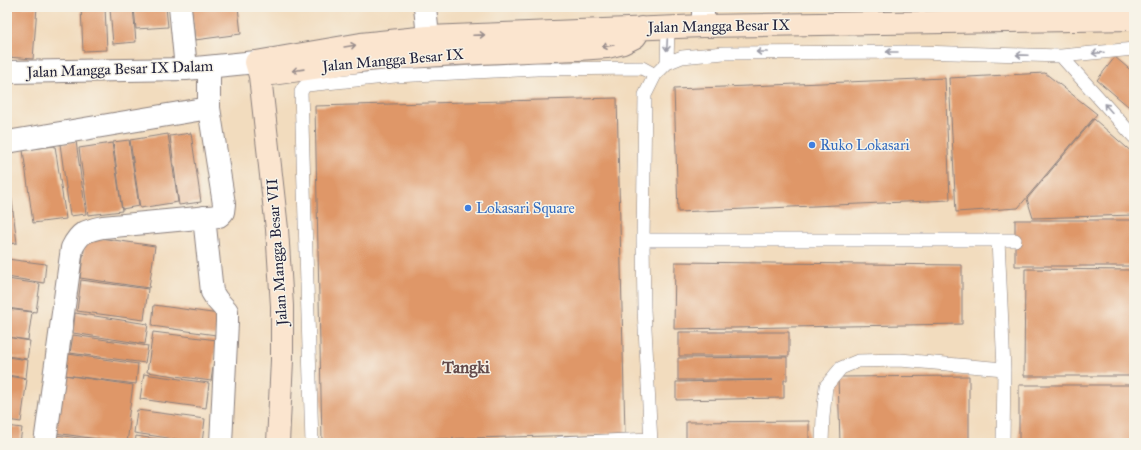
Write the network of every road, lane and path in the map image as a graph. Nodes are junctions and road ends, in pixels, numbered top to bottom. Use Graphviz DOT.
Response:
graph roads {
  1 [pos="180,7"];
  2 [pos="425,7"];
  3 [pos="1133,15"];
  4 [pos="703,16"];
  5 [pos="668,27"];
  6 [pos="641,28"];
  7 [pos="428,37"];
  8 [pos="1134,49"];
  9 [pos="1061,56"];
  10 [pos="666,63"];
  11 [pos="209,67"];
  12 [pos="258,69"];
  13 [pos="186,70"];
  14 [pos="7,72"];
  15 [pos="655,75"];
  16 [pos="209,108"];
  17 [pos="1134,137"];
  18 [pos="7,142"];
  19 [pos="204,217"];
  20 [pos="643,240"];
  21 [pos="998,240"];
  22 [pos="1015,240"];
  23 [pos="1004,369"];
  24 [pos="651,441"];
  25 [pos="45,443"];
  26 [pos="221,443"];
  27 [pos="281,443"];
  28 [pos="312,443"];
  29 [pos="560,443"];
  30 [pos="822,443"];
  31 [pos="1003,443"];
  1 -- 13 [label="street"];
  2 -- 7 [label="street"];
  3 -- 4 [label="street, Jalan Mangga Besar IX"];
  4 -- 5 [label="street, Jalan Mangga Besar IX"];
  5 -- 6 [label="street, Jalan Mangga Besar IX"];
  5 -- 10 [label="lane, one-way"];
  7 -- 6 [label="street, Jalan Mangga Besar IX, one-way"];
  6 -- 12 [label="street, Jalan Mangga Besar IX, one-way"];
  12 -- 7 [label="street, Jalan Mangga Besar IX, one-way"];
  8 -- 9 [label="lane, one-way"];
  9 -- 10 [label="lane, one-way"];
  17 -- 9 [label="lane, one-way"];
  10 -- 15 [label="lane"];
  11 -- 12 [label="street, Jalan Mangga Besar IX Dalam"];
  11 -- 13 [label="street, Jalan Mangga Besar IX Dalam"];
  11 -- 16 [label="street"];
  12 -- 27 [label="street, Jalan Mangga Besar VII"];
  13 -- 14 [label="street, Jalan Mangga Besar IX Dalam"];
  15 -- 20 [label="lane"];
  15 -- 28 [label="lane"];
  16 -- 18 [label="street"];
  16 -- 19 [label="street"];
  19 -- 25 [label="street"];
  19 -- 26 [label="street"];
  20 -- 21 [label="lane"];
  20 -- 24 [label="lane"];
  21 -- 22 [label="lane"];
  21 -- 23 [label="lane"];
  23 -- 30 [label="lane"];
  23 -- 31 [label="lane"];
  24 -- 29 [label="lane"];
}
